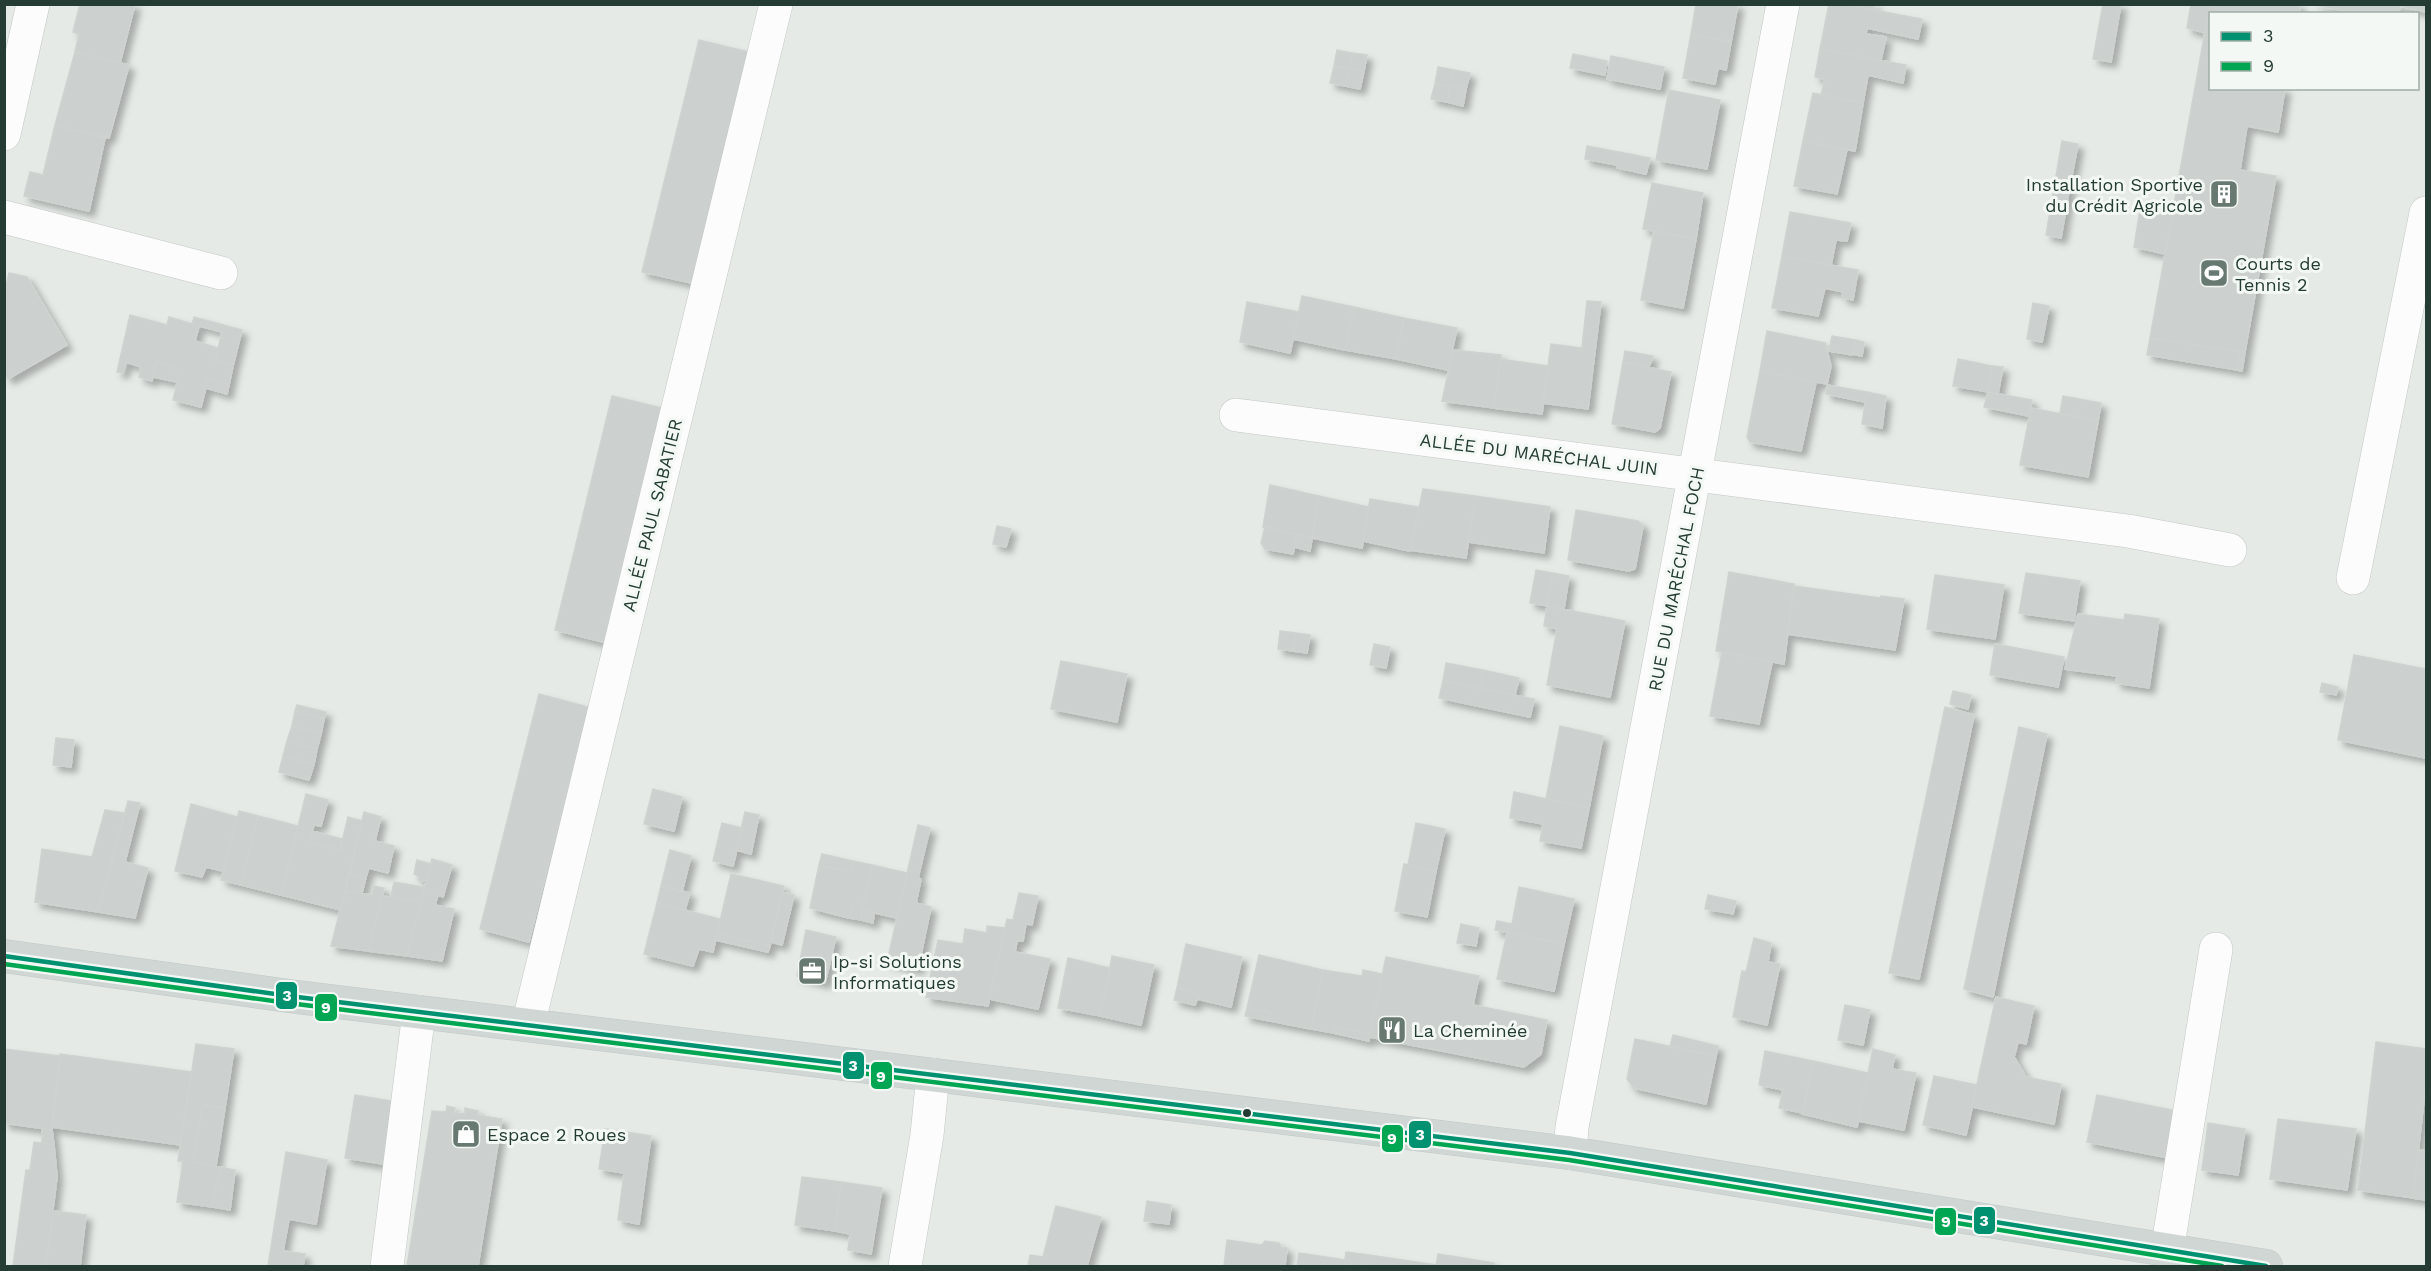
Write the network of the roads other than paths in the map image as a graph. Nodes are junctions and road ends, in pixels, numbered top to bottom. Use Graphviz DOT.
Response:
graph roads {
  1 [pos="33,4"];
  2 [pos="776,4"];
  3 [pos="1783,4"];
  4 [pos="4,134"];
  5 [pos="2427,213"];
  6 [pos="4,217"];
  7 [pos="221,273"];
  8 [pos="1236,415"];
  9 [pos="1696,473"];
  10 [pos="2230,550"];
  11 [pos="2353,578"];
  12 [pos="2216,949"];
  13 [pos="4,956"];
  14 [pos="419,1012"];
  15 [pos="528,1025"];
  16 [pos="933,1075"];
  17 [pos="1570,1153"];
  18 [pos="2167,1251"];
  19 [pos="387,1266"];
  20 [pos="905,1266"];
  21 [pos="2266,1266"];
  1 -- 4 [label="street"];
  2 -- 15 [label="street, ALLÉE PAUL SABATIER"];
  3 -- 9 [label="street, RUE DU MARÉCHAL FOCH"];
  5 -- 11 [label="street"];
  6 -- 7 [label="street"];
  8 -- 9 [label="street, ALLÉE DU MARÉCHAL JUIN"];
  9 -- 10 [label="street, ALLÉE DU MARÉCHAL JUIN"];
  9 -- 17 [label="street, RUE DU MARÉCHAL FOCH"];
  12 -- 18 [label="street"];
  13 -- 14 [label="main road"];
  14 -- 15 [label="main road"];
  14 -- 19 [label="street"];
  15 -- 16 [label="main road"];
  16 -- 17 [label="main road"];
  16 -- 20 [label="street"];
  17 -- 18 [label="main road"];
  18 -- 21 [label="main road"];
}
